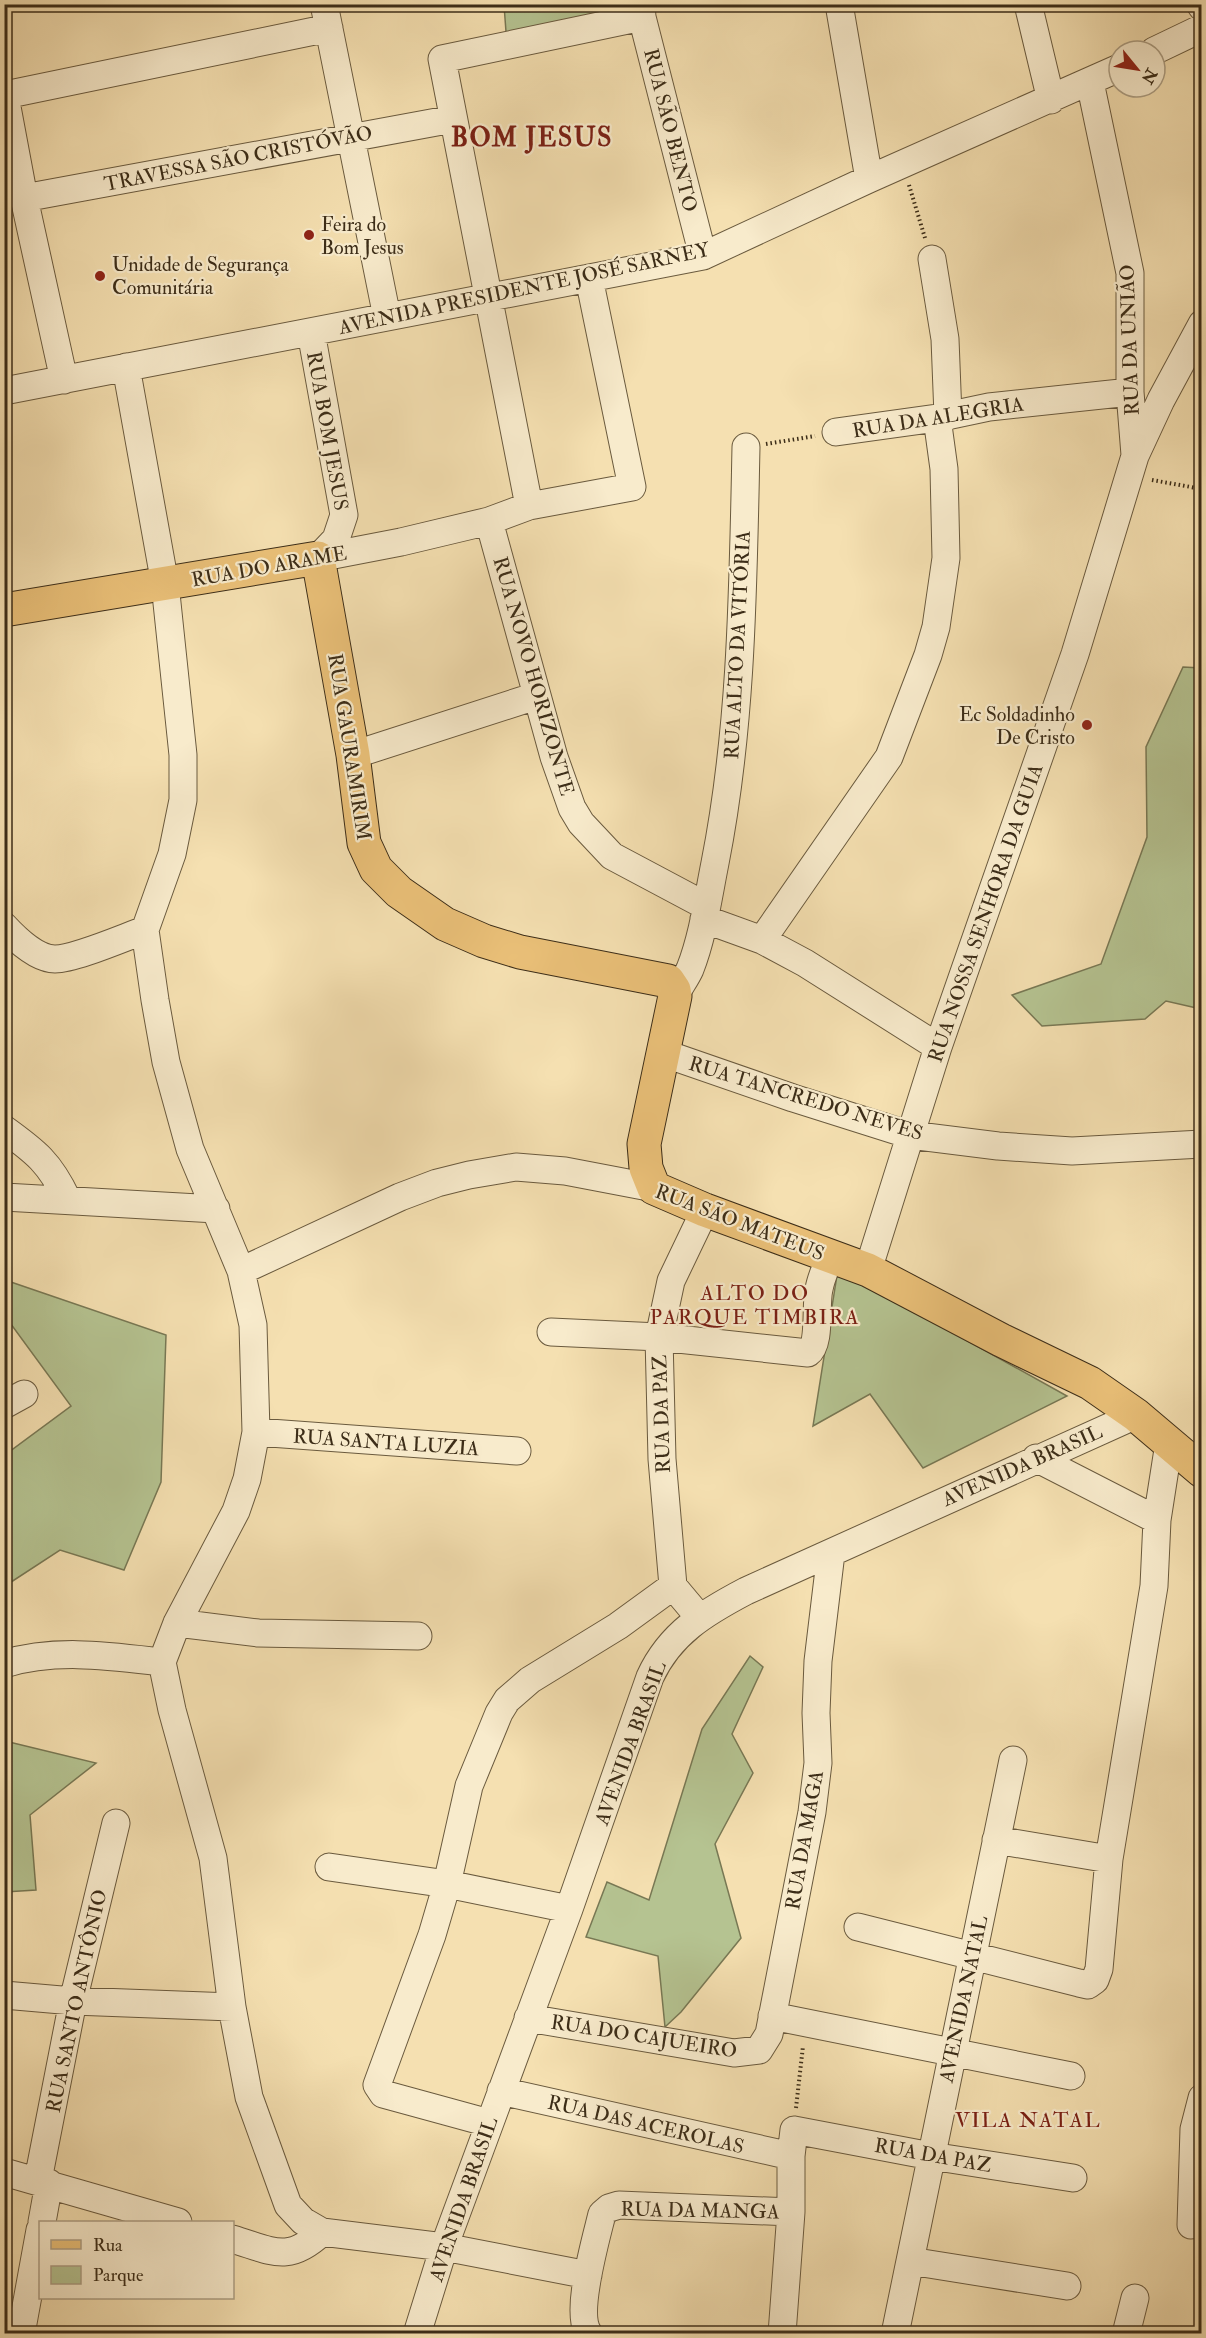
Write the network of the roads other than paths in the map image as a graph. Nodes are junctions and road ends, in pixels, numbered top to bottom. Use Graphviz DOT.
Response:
graph roads {
  1 [pos="839,4"];
  2 [pos="1028,4"];
  3 [pos="641,11"];
  4 [pos="326,16"];
  5 [pos="1202,28"];
  6 [pos="1167,45"];
  7 [pos="1107,74"];
  8 [pos="1090,82"];
  9 [pos="5,93"];
  10 [pos="1051,100"];
  11 [pos="453,118"];
  12 [pos="351,137"];
  13 [pos="869,178"];
  14 [pos="24,198"];
  15 [pos="703,256"];
  16 [pos="932,259"];
  17 [pos="589,278"];
  18 [pos="489,297"];
  19 [pos="387,317"];
  20 [pos="1202,324"];
  21 [pos="311,332"];
  22 [pos="126,367"];
  23 [pos="64,380"];
  24 [pos="4,391"];
  25 [pos="1130,392"];
  26 [pos="942,417"];
  27 [pos="836,432"];
  28 [pos="746,447"];
  29 [pos="1132,466"];
  30 [pos="529,506"];
  31 [pos="489,521"];
  32 [pos="318,558"];
  33 [pos="165,584"];
  34 [pos="4,610"];
  35 [pos="536,696"];
  36 [pos="353,755"];
  37 [pos="705,912"];
  38 [pos="4,927"];
  39 [pos="145,930"];
  40 [pos="762,940"];
  41 [pos="675,986"];
  42 [pos="938,1047"];
  43 [pos="663,1053"];
  44 [pos="4,1129"];
  45 [pos="910,1134"];
  46 [pos="1202,1144"];
  47 [pos="654,1188"];
  48 [pos="4,1197"];
  49 [pos="67,1199"];
  50 [pos="216,1209"];
  51 [pos="705,1210"];
  52 [pos="830,1257"];
  53 [pos="868,1270"];
  54 [pos="242,1271"];
  55 [pos="551,1332"];
  56 [pos="659,1337"];
  57 [pos="1136,1415"];
  58 [pos="256,1432"];
  59 [pos="1169,1443"];
  60 [pos="517,1451"];
  61 [pos="1036,1458"];
  62 [pos="1202,1471"];
  63 [pos="1157,1520"];
  64 [pos="831,1553"];
  65 [pos="673,1586"];
  66 [pos="699,1617"];
  67 [pos="177,1623"];
  68 [pos="418,1636"];
  69 [pos="162,1662"];
  70 [pos="4,1664"];
  71 [pos="1013,1760"];
  72 [pos="116,1823"];
  73 [pos="996,1840"];
  74 [pos="1109,1859"];
  75 [pos="328,1867"];
  76 [pos="447,1884"];
  77 [pos="570,1909"];
  78 [pos="858,1928"];
  79 [pos="971,1957"];
  80 [pos="4,1995"];
  81 [pos="73,2001"];
  82 [pos="232,2007"];
  83 [pos="772,2016"];
  84 [pos="528,2018"];
  85 [pos="759,2050"];
  86 [pos="952,2053"];
  87 [pos="1071,2076"];
  88 [pos="501,2091"];
  89 [pos="1202,2098"];
  90 [pos="489,2123"];
  91 [pos="792,2143"];
  92 [pos="931,2156"];
  93 [pos="4,2172"];
  94 [pos="1073,2178"];
  95 [pos="43,2182"];
  96 [pos="791,2212"];
  97 [pos="42,2221"];
  98 [pos="171,2221"];
  99 [pos="1191,2225"];
  100 [pos="322,2232"];
  101 [pos="39,2235"];
  102 [pos="234,2240"];
  103 [pos="444,2247"];
  104 [pos="910,2261"];
  105 [pos="588,2275"];
  106 [pos="1066,2286"];
  107 [pos="1135,2298"];
  108 [pos="21,2334"];
  109 [pos="417,2334"];
  110 [pos="589,2334"];
  111 [pos="782,2334"];
  112 [pos="895,2334"];
  113 [pos="1126,2334"];
  1 -- 13 [label="street"];
  2 -- 10 [label="street"];
  3 -- 11 [label="street"];
  3 -- 15 [label="street, RUA SÃO BENTO"];
  4 -- 9 [label="street"];
  4 -- 12 [label="street"];
  5 -- 6 [label="street"];
  7 -- 8 [label="street, AVENIDA PRESIDENTE JOSÉ SARNEY"];
  8 -- 10 [label="street, AVENIDA PRESIDENTE JOSÉ SARNEY"];
  8 -- 25 [label="street, RUA DA UNIÃO"];
  9 -- 14 [label="street"];
  10 -- 13 [label="street, AVENIDA PRESIDENTE JOSÉ SARNEY"];
  11 -- 12 [label="street, TRAVESSA SÃO CRISTÓVÃO"];
  11 -- 18 [label="street"];
  12 -- 14 [label="street, TRAVESSA SÃO CRISTÓVÃO"];
  12 -- 19 [label="street"];
  13 -- 15 [label="street, AVENIDA PRESIDENTE JOSÉ SARNEY"];
  14 -- 23 [label="street"];
  15 -- 17 [label="street, AVENIDA PRESIDENTE JOSÉ SARNEY"];
  16 -- 26 [label="street"];
  17 -- 18 [label="street, AVENIDA PRESIDENTE JOSÉ SARNEY"];
  17 -- 30 [label="street"];
  18 -- 19 [label="street, AVENIDA PRESIDENTE JOSÉ SARNEY"];
  18 -- 30 [label="street"];
  19 -- 21 [label="street, AVENIDA PRESIDENTE JOSÉ SARNEY"];
  20 -- 29 [label="street, RUA NOSSA SENHORA DA GUIA"];
  21 -- 22 [label="street, AVENIDA PRESIDENTE JOSÉ SARNEY"];
  21 -- 32 [label="street, RUA BOM JESUS"];
  22 -- 23 [label="street, AVENIDA PRESIDENTE JOSÉ SARNEY"];
  22 -- 33 [label="street"];
  23 -- 24 [label="street, AVENIDA PRESIDENTE JOSÉ SARNEY"];
  25 -- 26 [label="street, RUA DA ALEGRIA"];
  25 -- 29 [label="street, RUA DA UNIÃO"];
  26 -- 27 [label="street, RUA DA ALEGRIA"];
  26 -- 40 [label="street"];
  28 -- 37 [label="street, RUA ALTO DA VITÓRIA"];
  29 -- 42 [label="street, RUA NOSSA SENHORA DA GUIA"];
  30 -- 31 [label="street, RUA DO ARAME"];
  31 -- 32 [label="street, RUA DO ARAME"];
  31 -- 35 [label="street, RUA NOVO HORIZONTE"];
  32 -- 33 [label="main road, RUA DO ARAME"];
  32 -- 36 [label="main road, RUA GAURAMIRIM"];
  33 -- 34 [label="main road, RUA DO ARAME"];
  33 -- 39 [label="street"];
  35 -- 36 [label="street"];
  35 -- 37 [label="street, RUA NOVO HORIZONTE"];
  36 -- 41 [label="main road, RUA GAURAMIRIM"];
  37 -- 40 [label="street, RUA NOVO HORIZONTE"];
  37 -- 41 [label="street, RUA ALTO DA VITÓRIA"];
  38 -- 39 [label="street"];
  39 -- 50 [label="street"];
  40 -- 42 [label="street, RUA NOVO HORIZONTE"];
  41 -- 43 [label="main road, RUA ALTO DA VITÓRIA"];
  42 -- 45 [label="street, RUA NOSSA SENHORA DA GUIA"];
  43 -- 45 [label="street, RUA TANCREDO NEVES"];
  43 -- 47 [label="main road, RUA ALTO DA VITÓRIA"];
  44 -- 49 [label="street"];
  45 -- 46 [label="street, RUA TANCREDO NEVES"];
  45 -- 53 [label="street, RUA NOSSA SENHORA DA GUIA"];
  47 -- 51 [label="main road, RUA SÃO MATEUS"];
  47 -- 54 [label="street, RUA SÃO MATEUS"];
  48 -- 49 [label="street"];
  49 -- 50 [label="street"];
  50 -- 54 [label="street"];
  51 -- 52 [label="main road, RUA SÃO MATEUS"];
  51 -- 56 [label="street, RUA DA PAZ"];
  52 -- 53 [label="main road, RUA SÃO MATEUS"];
  52 -- 56 [label="street"];
  53 -- 57 [label="main road, RUA SÃO MATEUS"];
  54 -- 58 [label="street"];
  55 -- 56 [label="street"];
  56 -- 65 [label="street, RUA DA PAZ"];
  57 -- 59 [label="main road, RUA SÃO MATEUS"];
  57 -- 61 [label="street, AVENIDA BRASIL"];
  58 -- 60 [label="street, RUA SANTA LUZIA"];
  58 -- 67 [label="street"];
  59 -- 62 [label="main road, RUA SÃO MATEUS"];
  59 -- 63 [label="street"];
  61 -- 63 [label="street"];
  61 -- 64 [label="street, AVENIDA BRASIL"];
  63 -- 74 [label="street"];
  64 -- 66 [label="street, AVENIDA BRASIL"];
  64 -- 83 [label="street, RUA DA MAGA"];
  65 -- 66 [label="street"];
  65 -- 76 [label="street"];
  66 -- 77 [label="street, AVENIDA BRASIL"];
  67 -- 68 [label="street"];
  67 -- 69 [label="street"];
  69 -- 70 [label="street"];
  69 -- 82 [label="street"];
  71 -- 73 [label="street, AVENIDA NATAL"];
  72 -- 81 [label="street, RUA SANTO ANTÔNIO"];
  73 -- 74 [label="street"];
  73 -- 79 [label="street, AVENIDA NATAL"];
  74 -- 79 [label="street"];
  75 -- 76 [label="street"];
  76 -- 77 [label="street"];
  76 -- 90 [label="street"];
  77 -- 84 [label="street, AVENIDA BRASIL"];
  78 -- 79 [label="street"];
  79 -- 86 [label="street, AVENIDA NATAL"];
  80 -- 81 [label="street"];
  81 -- 82 [label="street"];
  81 -- 95 [label="street, RUA SANTO ANTÔNIO"];
  82 -- 100 [label="street"];
  83 -- 85 [label="street, RUA DA MAGA"];
  83 -- 86 [label="street"];
  84 -- 85 [label="street, RUA DO CAJUEIRO"];
  84 -- 88 [label="street, AVENIDA BRASIL"];
  86 -- 87 [label="street"];
  86 -- 92 [label="street, AVENIDA NATAL"];
  88 -- 90 [label="street, AVENIDA BRASIL"];
  88 -- 91 [label="street, RUA DAS ACEROLAS"];
  89 -- 99 [label="street"];
  90 -- 103 [label="street, AVENIDA BRASIL"];
  91 -- 92 [label="street, RUA DA PAZ"];
  91 -- 96 [label="street"];
  92 -- 94 [label="street, RUA DA PAZ"];
  92 -- 104 [label="street, AVENIDA NATAL"];
  93 -- 95 [label="street"];
  95 -- 97 [label="street, RUA SANTO ANTÔNIO"];
  95 -- 98 [label="street"];
  96 -- 105 [label="street, RUA DA MANGA"];
  96 -- 111 [label="street"];
  100 -- 102 [label="street"];
  100 -- 103 [label="street"];
  101 -- 108 [label="street"];
  103 -- 105 [label="street"];
  103 -- 109 [label="street, AVENIDA BRASIL"];
  104 -- 106 [label="street"];
  104 -- 112 [label="street, AVENIDA NATAL"];
  105 -- 110 [label="street, RUA DA MANGA"];
  107 -- 113 [label="street"];
}
